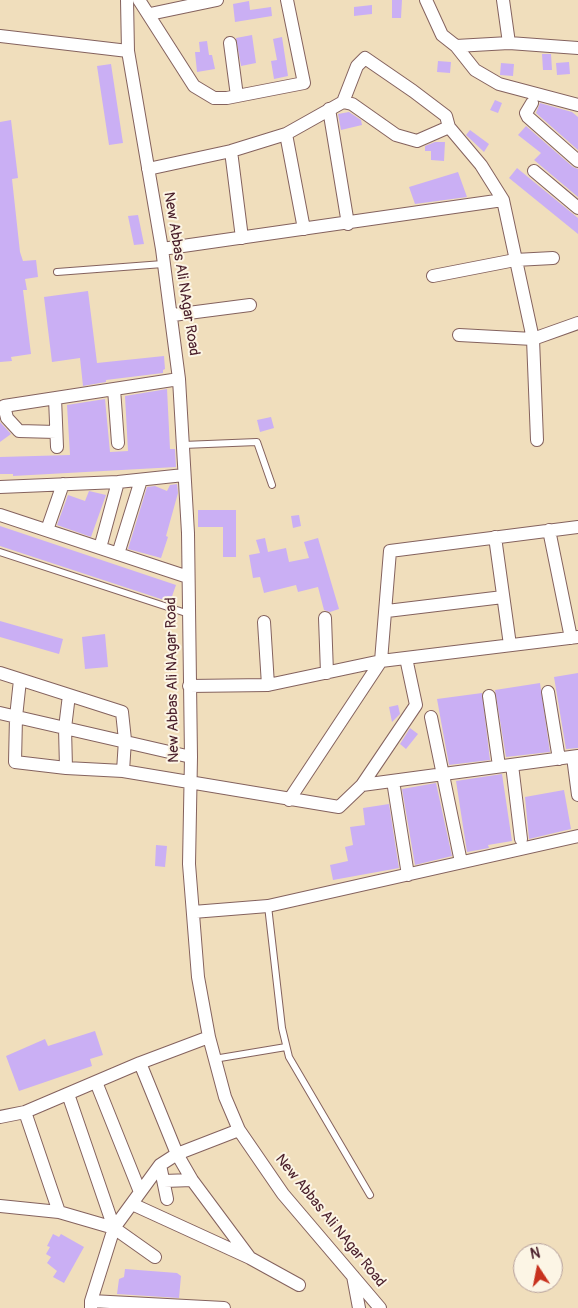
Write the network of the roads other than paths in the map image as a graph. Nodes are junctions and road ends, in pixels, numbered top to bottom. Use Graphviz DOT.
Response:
graph roads {
  1 [pos="126,0"];
  2 [pos="140,0"];
  3 [pos="217,0"];
  4 [pos="287,0"];
  5 [pos="426,0"];
  6 [pos="503,0"];
  7 [pos="181,3"];
  8 [pos="150,14"];
  9 [pos="0,36"];
  10 [pos="230,43"];
  11 [pos="509,43"];
  12 [pos="456,46"];
  13 [pos="578,48"];
  14 [pos="128,51"];
  15 [pos="237,96"];
  16 [pos="342,102"];
  17 [pos="532,103"];
  18 [pos="578,105"];
  19 [pos="329,109"];
  20 [pos="449,127"];
  21 [pos="286,134"];
  22 [pos="231,151"];
  23 [pos="578,162"];
  24 [pos="148,169"];
  25 [pos="534,171"];
  26 [pos="503,200"];
  27 [pos="578,208"];
  28 [pos="348,224"];
  29 [pos="304,229"];
  30 [pos="242,238"];
  31 [pos="162,248"];
  32 [pos="553,258"];
  33 [pos="515,260"];
  34 [pos="163,264"];
  35 [pos="57,272"];
  36 [pos="433,276"];
  37 [pos="250,304"];
  38 [pos="173,315"];
  39 [pos="578,323"];
  40 [pos="459,335"];
  41 [pos="533,339"];
  42 [pos="180,379"];
  43 [pos="114,389"];
  44 [pos="55,398"];
  45 [pos="56,432"];
  46 [pos="537,440"];
  47 [pos="118,443"];
  48 [pos="183,445"];
  49 [pos="57,447"];
  50 [pos="184,475"];
  51 [pos="141,480"];
  52 [pos="118,482"];
  53 [pos="63,484"];
  54 [pos="272,485"];
  55 [pos="0,487"];
  56 [pos="0,515"];
  57 [pos="578,527"];
  58 [pos="47,530"];
  59 [pos="549,530"];
  60 [pos="495,537"];
  61 [pos="100,548"];
  62 [pos="0,552"];
  63 [pos="118,554"];
  64 [pos="188,577"];
  65 [pos="503,597"];
  66 [pos="386,611"];
  67 [pos="189,614"];
  68 [pos="325,618"];
  69 [pos="264,622"];
  70 [pos="574,637"];
  71 [pos="510,645"];
  72 [pos="406,658"];
  73 [pos="381,661"];
  74 [pos="0,673"];
  75 [pos="326,673"];
  76 [pos="20,680"];
  77 [pos="268,685"];
  78 [pos="189,686"];
  79 [pos="548,692"];
  80 [pos="69,695"];
  81 [pos="489,696"];
  82 [pos="0,713"];
  83 [pos="431,717"];
  84 [pos="16,718"];
  85 [pos="65,728"];
  86 [pos="124,740"];
  87 [pos="576,756"];
  88 [pos="191,757"];
  89 [pos="559,759"];
  90 [pos="505,766"];
  91 [pos="66,768"];
  92 [pos="123,771"];
  93 [pos="442,774"];
  94 [pos="393,781"];
  95 [pos="191,782"];
  96 [pos="362,785"];
  97 [pos="578,795"];
  98 [pos="289,800"];
  99 [pos="578,836"];
  100 [pos="521,840"];
  101 [pos="461,862"];
  102 [pos="408,875"];
  103 [pos="268,906"];
  104 [pos="193,912"];
  105 [pos="209,1037"];
  106 [pos="286,1047"];
  107 [pos="214,1059"];
  108 [pos="140,1063"];
  109 [pos="96,1082"];
  110 [pos="68,1094"];
  111 [pos="25,1112"];
  112 [pos="0,1117"];
  113 [pos="239,1130"];
  114 [pos="177,1154"];
  115 [pos="160,1164"];
  116 [pos="192,1180"];
  117 [pos="164,1181"];
  118 [pos="140,1192"];
  119 [pos="370,1195"];
  120 [pos="166,1199"];
  121 [pos="132,1204"];
  122 [pos="0,1206"];
  123 [pos="59,1212"];
  124 [pos="114,1228"];
  125 [pos="155,1257"];
  126 [pos="250,1258"];
  127 [pos="352,1273"];
  128 [pos="300,1285"];
  129 [pos="91,1304"];
  130 [pos="187,1307"];
  131 [pos="224,1308"];
  132 [pos="359,1308"];
  133 [pos="380,1308"];
  1 -- 14 [label="street, New Abbas Ali NAgar Road"];
  2 -- 8 [label="street"];
  3 -- 7 [label="street"];
  4 -- 15 [label="street"];
  5 -- 12 [label="street"];
  6 -- 11 [label="street"];
  7 -- 8 [label="street"];
  8 -- 15 [label="street"];
  9 -- 14 [label="street"];
  10 -- 15 [label="street"];
  11 -- 12 [label="street"];
  11 -- 13 [label="street"];
  12 -- 18 [label="street"];
  14 -- 24 [label="street, New Abbas Ali NAgar Road"];
  16 -- 19 [label="street"];
  16 -- 20 [label="street"];
  16 -- 20 [label="street"];
  17 -- 23 [label="street"];
  19 -- 21 [label="street"];
  19 -- 28 [label="street"];
  20 -- 26 [label="street"];
  21 -- 22 [label="street"];
  21 -- 29 [label="street"];
  22 -- 24 [label="street"];
  22 -- 30 [label="street"];
  24 -- 31 [label="street, New Abbas Ali NAgar Road"];
  25 -- 27 [label="street"];
  26 -- 28 [label="street"];
  26 -- 33 [label="street"];
  28 -- 29 [label="street"];
  29 -- 30 [label="street"];
  30 -- 31 [label="street"];
  31 -- 34 [label="street, New Abbas Ali NAgar Road"];
  32 -- 33 [label="street"];
  33 -- 36 [label="street"];
  33 -- 41 [label="street"];
  34 -- 35 [label="lane"];
  34 -- 38 [label="street, New Abbas Ali NAgar Road"];
  37 -- 38 [label="street"];
  38 -- 42 [label="street, New Abbas Ali NAgar Road"];
  39 -- 41 [label="street"];
  40 -- 41 [label="street"];
  41 -- 46 [label="street"];
  42 -- 43 [label="street"];
  42 -- 48 [label="street, New Abbas Ali NAgar Road"];
  43 -- 44 [label="street"];
  43 -- 47 [label="street"];
  44 -- 45 [label="street"];
  44 -- 45 [label="street"];
  45 -- 49 [label="street"];
  48 -- 50 [label="street, New Abbas Ali NAgar Road"];
  48 -- 54 [label="lane"];
  50 -- 51 [label="street"];
  50 -- 64 [label="street, New Abbas Ali NAgar Road"];
  51 -- 52 [label="street"];
  51 -- 63 [label="street"];
  52 -- 53 [label="street"];
  52 -- 61 [label="street"];
  53 -- 55 [label="street"];
  53 -- 58 [label="street"];
  56 -- 58 [label="street"];
  57 -- 59 [label="street"];
  58 -- 61 [label="street"];
  59 -- 60 [label="street"];
  59 -- 70 [label="street"];
  60 -- 65 [label="street"];
  60 -- 66 [label="street"];
  61 -- 63 [label="street"];
  62 -- 67 [label="lane"];
  63 -- 64 [label="street"];
  64 -- 67 [label="street, New Abbas Ali NAgar Road"];
  65 -- 66 [label="street"];
  65 -- 71 [label="street"];
  66 -- 73 [label="street"];
  67 -- 78 [label="street, New Abbas Ali NAgar Road"];
  68 -- 75 [label="street"];
  69 -- 77 [label="street"];
  70 -- 71 [label="street"];
  71 -- 72 [label="street"];
  72 -- 73 [label="street"];
  72 -- 96 [label="street"];
  73 -- 75 [label="street"];
  73 -- 98 [label="street"];
  74 -- 76 [label="street"];
  75 -- 77 [label="street"];
  76 -- 80 [label="street"];
  76 -- 84 [label="street"];
  77 -- 78 [label="street"];
  78 -- 88 [label="street, New Abbas Ali NAgar Road"];
  79 -- 89 [label="street"];
  80 -- 85 [label="street"];
  80 -- 86 [label="street"];
  81 -- 90 [label="street"];
  82 -- 84 [label="street"];
  83 -- 93 [label="street"];
  84 -- 85 [label="street"];
  84 -- 91 [label="street"];
  85 -- 86 [label="street"];
  85 -- 91 [label="street"];
  86 -- 88 [label="street"];
  86 -- 92 [label="street"];
  87 -- 89 [label="street"];
  87 -- 97 [label="street"];
  88 -- 95 [label="street, New Abbas Ali NAgar Road"];
  89 -- 90 [label="street"];
  90 -- 93 [label="street"];
  90 -- 100 [label="street"];
  91 -- 92 [label="street"];
  92 -- 95 [label="street"];
  93 -- 94 [label="street"];
  93 -- 101 [label="street"];
  94 -- 96 [label="street"];
  94 -- 102 [label="street"];
  95 -- 98 [label="street"];
  95 -- 104 [label="street, New Abbas Ali NAgar Road"];
  96 -- 98 [label="street"];
  99 -- 101 [label="street"];
  101 -- 102 [label="street"];
  102 -- 103 [label="street"];
  103 -- 104 [label="street"];
  103 -- 106 [label="lane"];
  104 -- 105 [label="street, New Abbas Ali NAgar Road"];
  105 -- 107 [label="street, New Abbas Ali NAgar Road"];
  105 -- 108 [label="street"];
  106 -- 107 [label="lane"];
  106 -- 119 [label="lane"];
  107 -- 113 [label="street, New Abbas Ali NAgar Road"];
  108 -- 109 [label="street"];
  108 -- 114 [label="street"];
  109 -- 110 [label="street"];
  109 -- 118 [label="street"];
  110 -- 111 [label="street"];
  110 -- 124 [label="street"];
  111 -- 112 [label="street"];
  111 -- 123 [label="street"];
  113 -- 114 [label="street"];
  113 -- 127 [label="street, New Abbas Ali NAgar Road"];
  114 -- 115 [label="street"];
  114 -- 116 [label="street"];
  115 -- 117 [label="street"];
  115 -- 118 [label="street"];
  116 -- 117 [label="street"];
  116 -- 126 [label="street"];
  117 -- 120 [label="street"];
  118 -- 121 [label="street"];
  121 -- 124 [label="street"];
  121 -- 126 [label="street"];
  122 -- 123 [label="street"];
  123 -- 124 [label="street"];
  124 -- 125 [label="street"];
  124 -- 129 [label="street"];
  126 -- 128 [label="street"];
  127 -- 132 [label="street"];
  127 -- 133 [label="street, New Abbas Ali NAgar Road"];
  129 -- 130 [label="street"];
  130 -- 131 [label="street"];
}
